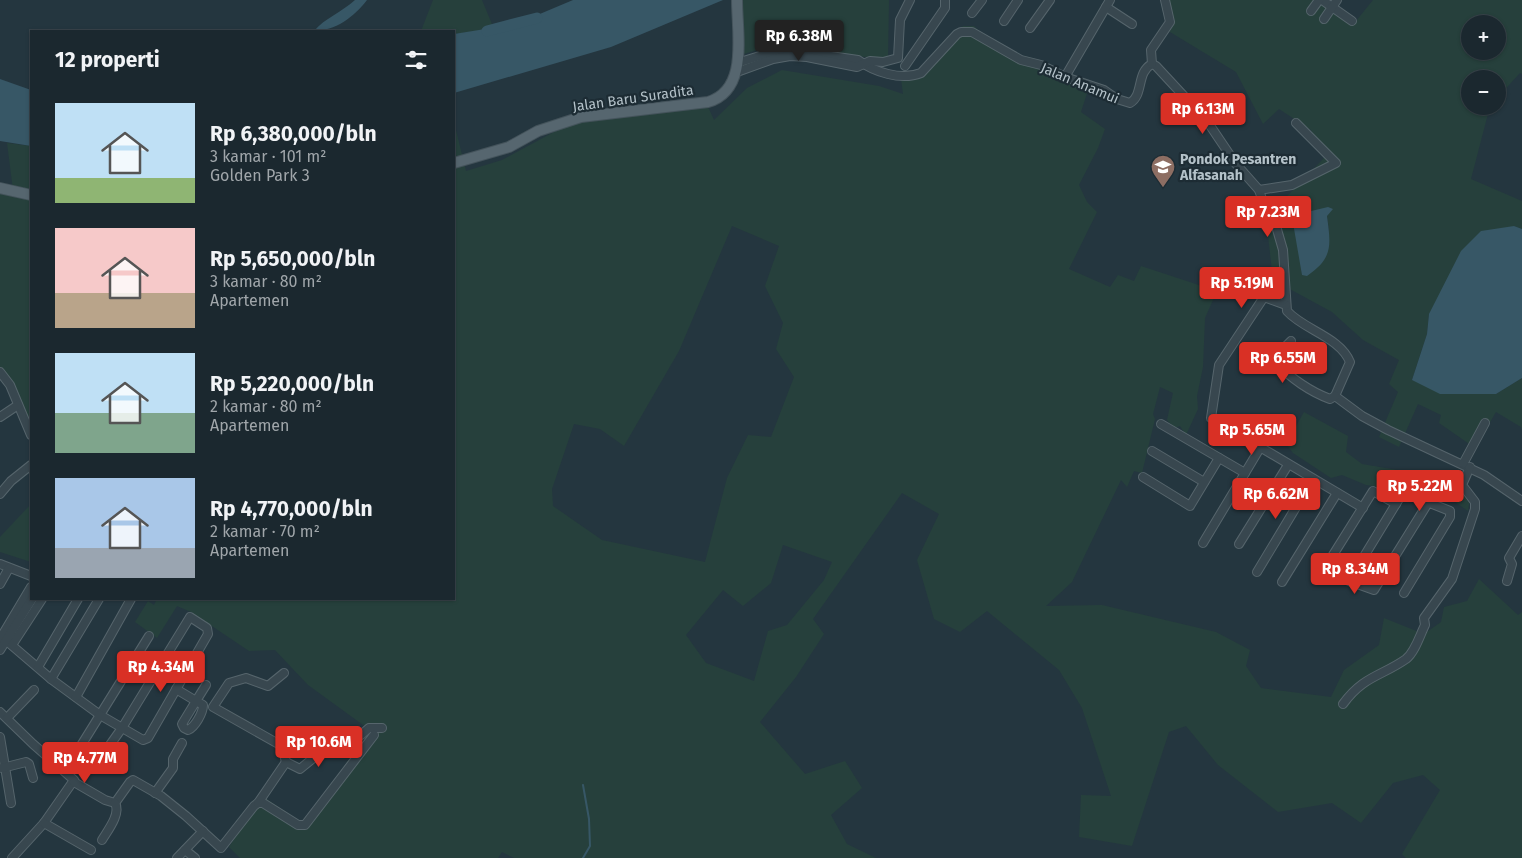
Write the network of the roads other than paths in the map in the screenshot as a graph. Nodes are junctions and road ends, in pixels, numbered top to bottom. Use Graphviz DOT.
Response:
graph roads {
  1 [pos="737,0"];
  2 [pos="910,0"];
  3 [pos="945,0"];
  4 [pos="982,0"];
  5 [pos="1018,0"];
  6 [pos="1050,0"];
  7 [pos="1165,0"];
  8 [pos="1320,0"];
  9 [pos="1108,4"];
  10 [pos="1334,4"];
  11 [pos="1311,11"];
  12 [pos="972,13"];
  13 [pos="1324,19"];
  14 [pos="1004,21"];
  15 [pos="1352,21"];
  16 [pos="1132,24"];
  17 [pos="1030,28"];
  18 [pos="737,64"];
  19 [pos="1152,64"];
  20 [pos="865,65"];
  21 [pos="906,66"];
  22 [pos="1066,77"];
  23 [pos="1296,123"];
  24 [pos="455,163"];
  25 [pos="0,188"];
  26 [pos="1259,190"];
  27 [pos="30,195"];
  28 [pos="1286,305"];
  29 [pos="1291,341"];
  30 [pos="0,372"];
  31 [pos="1335,396"];
  32 [pos="18,405"];
  33 [pos="0,417"];
  34 [pos="1485,422"];
  35 [pos="1161,424"];
  36 [pos="30,433"];
  37 [pos="1260,448"];
  38 [pos="1152,450"];
  39 [pos="1219,458"];
  40 [pos="1288,465"];
  41 [pos="1467,465"];
  42 [pos="30,466"];
  43 [pos="1245,473"];
  44 [pos="1143,477"];
  45 [pos="1314,479"];
  46 [pos="1204,482"];
  47 [pos="1337,493"];
  48 [pos="0,494"];
  49 [pos="1522,501"];
  50 [pos="1428,503"];
  51 [pos="1396,504"];
  52 [pos="1363,508"];
  53 [pos="1522,536"];
  54 [pos="1203,543"];
  55 [pos="1239,544"];
  56 [pos="1328,563"];
  57 [pos="0,564"];
  58 [pos="9,568"];
  59 [pos="1257,572"];
  60 [pos="30,576"];
  61 [pos="1282,582"];
  62 [pos="1507,582"];
  63 [pos="0,584"];
  64 [pos="30,589"];
  65 [pos="1404,593"];
  66 [pos="31,600"];
  67 [pos="41,600"];
  68 [pos="77,600"];
  69 [pos="98,600"];
  70 [pos="130,600"];
  71 [pos="148,636"];
  72 [pos="4,640"];
  73 [pos="0,650"];
  74 [pos="38,667"];
  75 [pos="284,673"];
  76 [pos="51,679"];
  77 [pos="206,685"];
  78 [pos="176,689"];
  79 [pos="34,690"];
  80 [pos="76,698"];
  81 [pos="1343,704"];
  82 [pos="0,712"];
  83 [pos="100,715"];
  84 [pos="7,718"];
  85 [pos="122,728"];
  86 [pos="382,728"];
  87 [pos="374,734"];
  88 [pos="0,737"];
  89 [pos="182,744"];
  90 [pos="77,752"];
  91 [pos="286,762"];
  92 [pos="95,766"];
  93 [pos="2,768"];
  94 [pos="33,778"];
  95 [pos="74,782"];
  96 [pos="155,793"];
  97 [pos="11,803"];
  98 [pos="115,803"];
  99 [pos="258,804"];
  100 [pos="44,823"];
  101 [pos="203,831"];
  102 [pos="102,840"];
  103 [pos="91,850"];
  104 [pos="185,850"];
  105 [pos="12,858"];
  106 [pos="177,858"];
  107 [pos="195,858"];
  1 -- 18 [label="main road, Jalan Baru Suradita"];
  2 -- 20 [label="street"];
  3 -- 21 [label="street"];
  4 -- 12 [label="street"];
  5 -- 14 [label="street"];
  6 -- 17 [label="street"];
  7 -- 19 [label="street"];
  8 -- 10 [label="street"];
  8 -- 11 [label="street"];
  9 -- 16 [label="street"];
  9 -- 22 [label="street"];
  10 -- 13 [label="street"];
  10 -- 15 [label="street"];
  18 -- 20 [label="street"];
  18 -- 24 [label="main road, Jalan Baru Suradita"];
  19 -- 22 [label="street, Jalan Anamui"];
  19 -- 26 [label="street"];
  20 -- 22 [label="street, Jalan Anamui"];
  23 -- 26 [label="street"];
  25 -- 27 [label="main road"];
  26 -- 28 [label="street"];
  28 -- 31 [label="street"];
  28 -- 37 [label="street"];
  29 -- 31 [label="street"];
  30 -- 32 [label="street"];
  31 -- 41 [label="street"];
  32 -- 33 [label="street"];
  32 -- 36 [label="street"];
  34 -- 41 [label="street"];
  35 -- 39 [label="street"];
  37 -- 40 [label="street"];
  37 -- 43 [label="street"];
  38 -- 46 [label="street"];
  39 -- 43 [label="street"];
  39 -- 46 [label="street"];
  40 -- 45 [label="street"];
  40 -- 55 [label="street"];
  41 -- 49 [label="street"];
  41 -- 81 [label="street"];
  42 -- 48 [label="street"];
  43 -- 54 [label="street"];
  44 -- 46 [label="street"];
  45 -- 47 [label="street"];
  45 -- 59 [label="street"];
  47 -- 52 [label="street"];
  47 -- 61 [label="street"];
  50 -- 51 [label="street"];
  50 -- 51 [label="street"];
  50 -- 65 [label="street"];
  51 -- 52 [label="street"];
  52 -- 56 [label="street"];
  53 -- 62 [label="street"];
  57 -- 58 [label="street"];
  58 -- 60 [label="street"];
  58 -- 63 [label="street"];
  64 -- 72 [label="street"];
  66 -- 73 [label="street"];
  67 -- 72 [label="street"];
  68 -- 74 [label="street"];
  69 -- 76 [label="street"];
  70 -- 80 [label="street"];
  71 -- 83 [label="street"];
  72 -- 74 [label="street"];
  74 -- 76 [label="street"];
  75 -- 91 [label="street"];
  76 -- 80 [label="street"];
  77 -- 78 [label="street"];
  78 -- 85 [label="street"];
  78 -- 85 [label="street"];
  79 -- 84 [label="street"];
  80 -- 83 [label="street"];
  82 -- 84 [label="street"];
  83 -- 85 [label="street"];
  83 -- 90 [label="street"];
  84 -- 95 [label="street"];
  85 -- 92 [label="street"];
  86 -- 91 [label="street"];
  87 -- 99 [label="street"];
  88 -- 93 [label="street"];
  89 -- 96 [label="street"];
  91 -- 99 [label="street"];
  93 -- 94 [label="street"];
  93 -- 97 [label="street"];
  95 -- 98 [label="street"];
  95 -- 100 [label="street"];
  96 -- 98 [label="street"];
  96 -- 101 [label="street"];
  98 -- 102 [label="street"];
  99 -- 101 [label="street"];
  100 -- 103 [label="street"];
  100 -- 105 [label="street"];
  101 -- 104 [label="street"];
  104 -- 106 [label="street"];
  104 -- 107 [label="street"];
}
